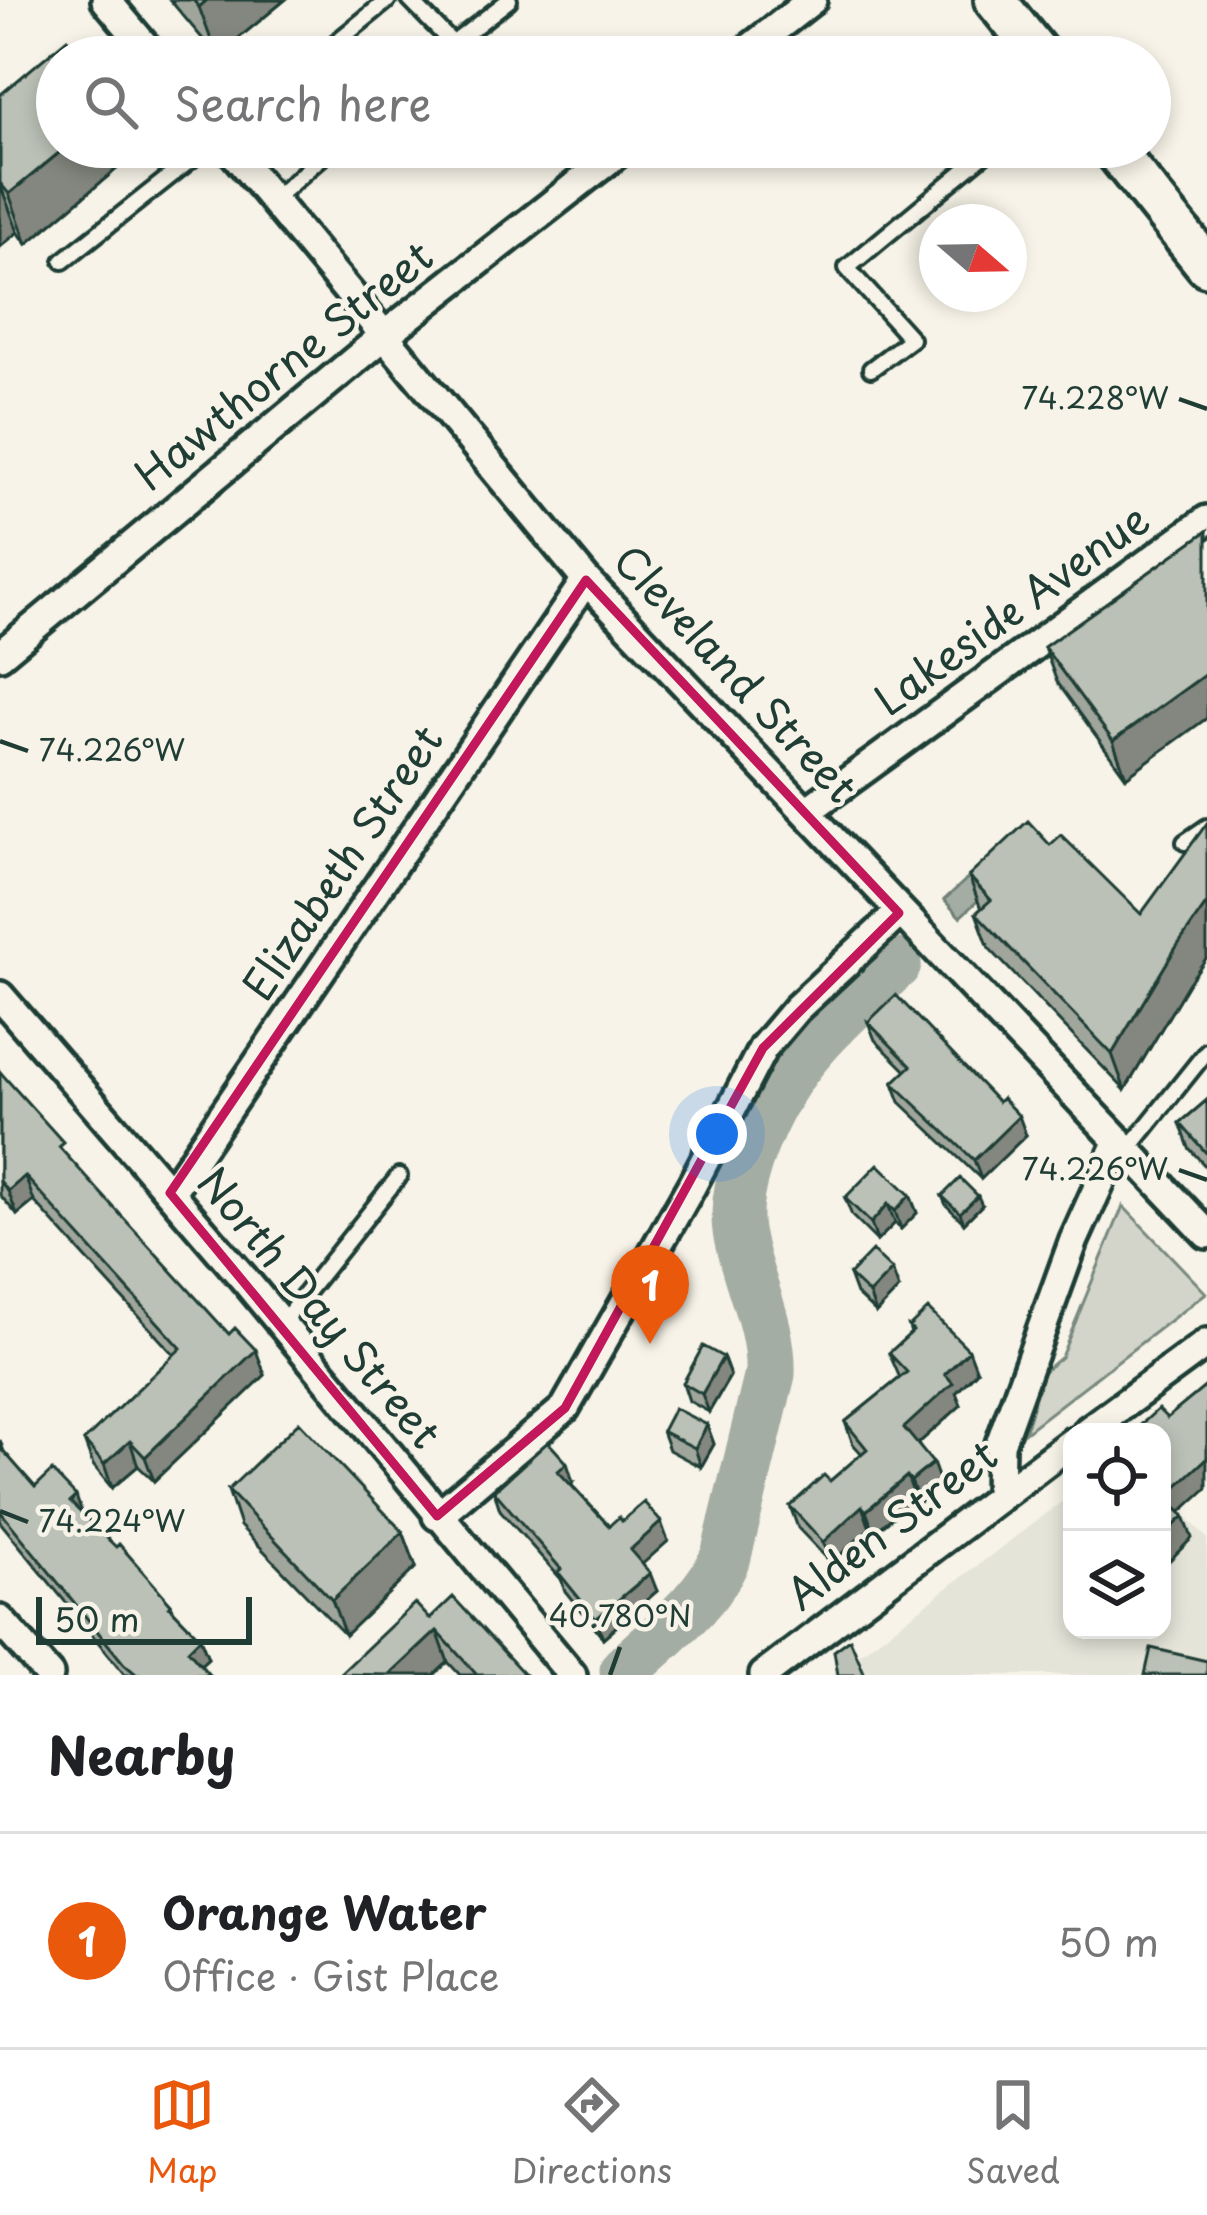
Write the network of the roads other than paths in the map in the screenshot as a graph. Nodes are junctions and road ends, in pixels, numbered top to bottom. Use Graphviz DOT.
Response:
graph roads {
  1 [pos="106,0"];
  2 [pos="388,0"];
  3 [pos="410,0"];
  4 [pos="509,0"];
  5 [pos="812,0"];
  6 [pos="995,0"];
  7 [pos="136,36"];
  8 [pos="344,36"];
  9 [pos="444,36"];
  10 [pos="462,36"];
  11 [pos="767,36"];
  12 [pos="1024,36"];
  13 [pos="180,168"];
  14 [pos="246,168"];
  15 [pos="309,168"];
  16 [pos="598,168"];
  17 [pos="968,168"];
  18 [pos="1129,168"];
  19 [pos="273,200"];
  20 [pos="63,261"];
  21 [pos="1207,266"];
  22 [pos="386,335"];
  23 [pos="871,369"];
  24 [pos="1207,520"];
  25 [pos="586,580"];
  26 [pos="0,655"];
  27 [pos="807,811"];
  28 [pos="1207,826"];
  29 [pos="1185,842"];
  30 [pos="899,913"];
  31 [pos="0,996"];
  32 [pos="1207,1051"];
  33 [pos="1123,1147"];
  34 [pos="399,1176"];
  35 [pos="170,1193"];
  36 [pos="1207,1234"];
  37 [pos="281,1324"];
  38 [pos="1207,1342"];
  39 [pos="1098,1423"];
  40 [pos="1063,1449"];
  41 [pos="999,1496"];
  42 [pos="437,1516"];
  43 [pos="0,1620"];
  44 [pos="49,1675"];
  45 [pos="572,1675"];
  46 [pos="764,1675"];
  1 -- 7 [label="street"];
  2 -- 8 [label="lane"];
  3 -- 9 [label="lane"];
  4 -- 10 [label="lane"];
  5 -- 11 [label="street"];
  6 -- 12 [label="main road"];
  13 -- 20 [label="lane"];
  14 -- 19 [label="street, Cleveland Street"];
  15 -- 19 [label="lane"];
  16 -- 22 [label="street, Hawthorne Street"];
  17 -- 23 [label="lane"];
  18 -- 21 [label="main road"];
  19 -- 22 [label="street, Cleveland Street"];
  22 -- 25 [label="street, Cleveland Street"];
  22 -- 26 [label="street, Hawthorne Street"];
  24 -- 27 [label="street, Lakeside Avenue"];
  25 -- 27 [label="street, Cleveland Street"];
  25 -- 35 [label="street, Elizabeth Street"];
  27 -- 30 [label="street, Cleveland Street"];
  28 -- 29 [label="lane"];
  30 -- 33 [label="street, Cleveland Street"];
  30 -- 42 [label="street"];
  31 -- 35 [label="street, North Day Street"];
  32 -- 33 [label="lane"];
  33 -- 36 [label="street, Cleveland Street"];
  33 -- 41 [label="street"];
  34 -- 37 [label="lane"];
  35 -- 37 [label="street, North Day Street"];
  37 -- 42 [label="street, North Day Street"];
  38 -- 39 [label="street"];
  40 -- 41 [label="street, Alden Street"];
  41 -- 46 [label="street, Alden Street"];
  42 -- 45 [label="street, North Day Street"];
  43 -- 44 [label="street"];
}
